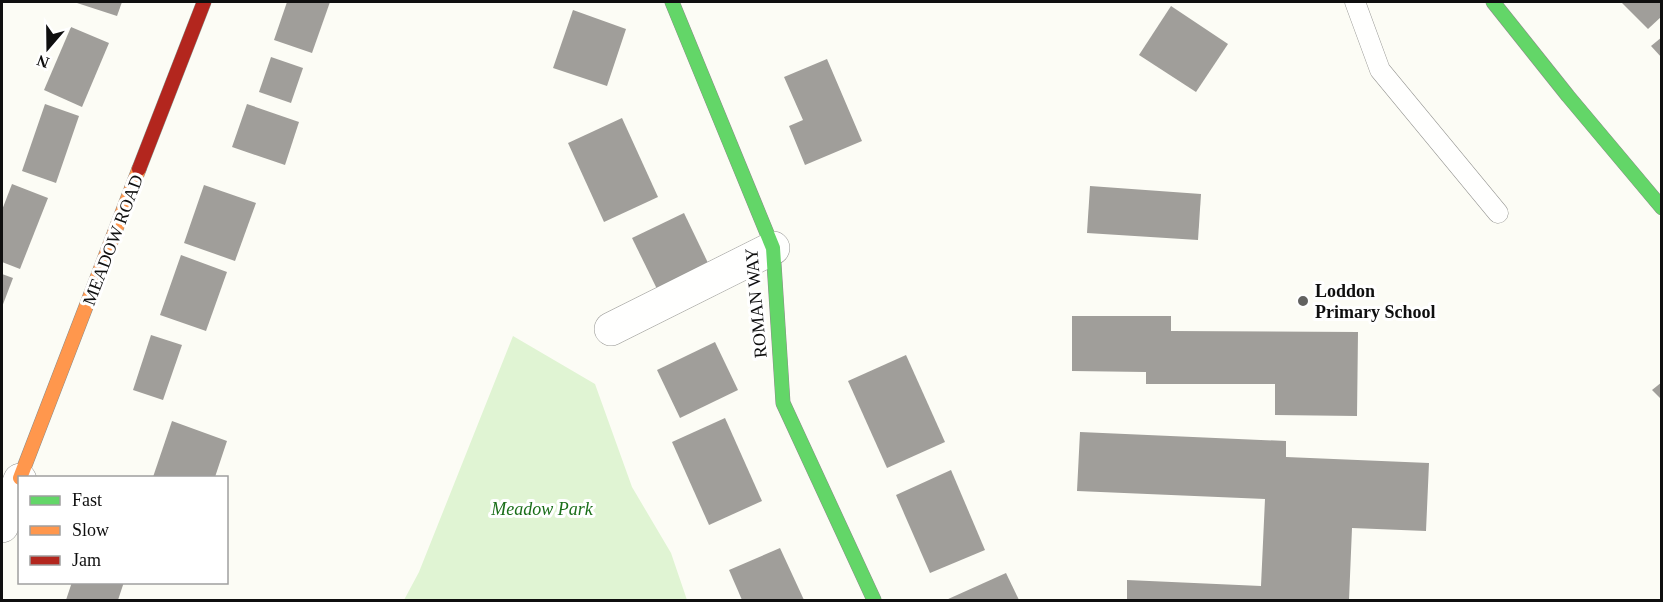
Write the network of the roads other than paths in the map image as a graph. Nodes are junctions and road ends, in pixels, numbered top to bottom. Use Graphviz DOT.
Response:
graph roads {
  1 [pos="204,2"];
  2 [pos="672,2"];
  3 [pos="1355,2"];
  4 [pos="1493,2"];
  5 [pos="1662,208"];
  6 [pos="1498,213"];
  7 [pos="773,248"];
  8 [pos="611,329"];
  9 [pos="21,476"];
  10 [pos="18,483"];
  11 [pos="2,526"];
  12 [pos="874,600"];
  1 -- 9 [label="street, MEADOW ROAD"];
  2 -- 7 [label="street, ROMAN WAY"];
  3 -- 6 [label="lane"];
  4 -- 5 [label="street"];
  7 -- 8 [label="street"];
  7 -- 12 [label="street, ROMAN WAY"];
  10 -- 11 [label="street, MEADOW ROAD"];
}
